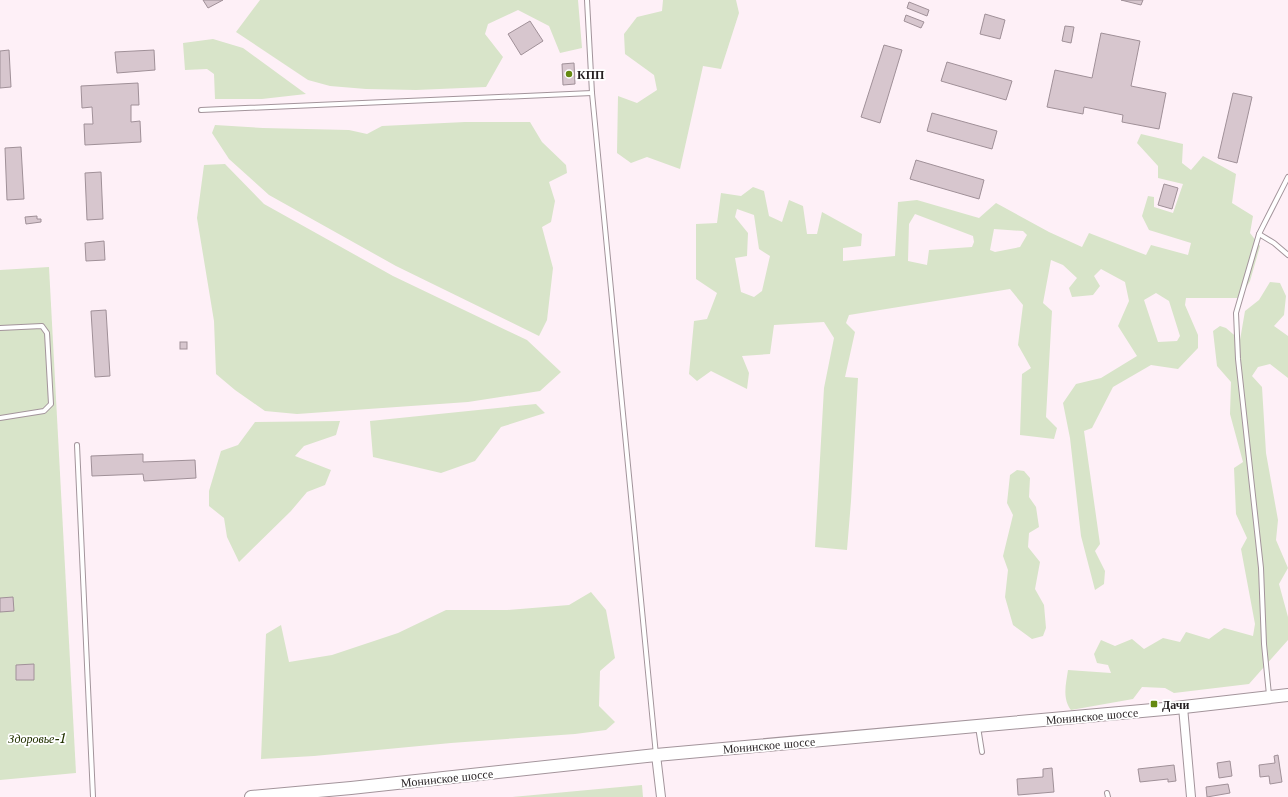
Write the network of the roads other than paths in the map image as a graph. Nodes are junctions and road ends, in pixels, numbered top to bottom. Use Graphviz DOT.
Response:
graph roads {
  1 [pos="587,0"];
  2 [pos="592,93"];
  3 [pos="201,110"];
  4 [pos="1288,177"];
  5 [pos="1259,234"];
  6 [pos="1288,255"];
  7 [pos="0,328"];
  8 [pos="0,418"];
  9 [pos="77,444"];
  10 [pos="1288,695"];
  11 [pos="1269,697"];
  12 [pos="1183,707"];
  13 [pos="978,726"];
  14 [pos="982,752"];
  15 [pos="656,755"];
  16 [pos="93,797"];
  17 [pos="251,797"];
  18 [pos="661,797"];
  19 [pos="1191,797"];
  1 -- 2 [label="lane"];
  2 -- 3 [label="lane"];
  2 -- 15 [label="lane"];
  4 -- 5 [label="lane"];
  5 -- 6 [label="lane"];
  5 -- 11 [label="lane"];
  7 -- 8 [label="lane"];
  9 -- 16 [label="lane"];
  10 -- 11 [label="main road, Монинское шоссе"];
  11 -- 12 [label="main road, Монинское шоссе"];
  12 -- 13 [label="main road, Монинское шоссе"];
  12 -- 19 [label="street"];
  13 -- 14 [label="lane"];
  13 -- 15 [label="main road, Монинское шоссе"];
  15 -- 17 [label="main road, Монинское шоссе"];
  15 -- 18 [label="street"];
}
